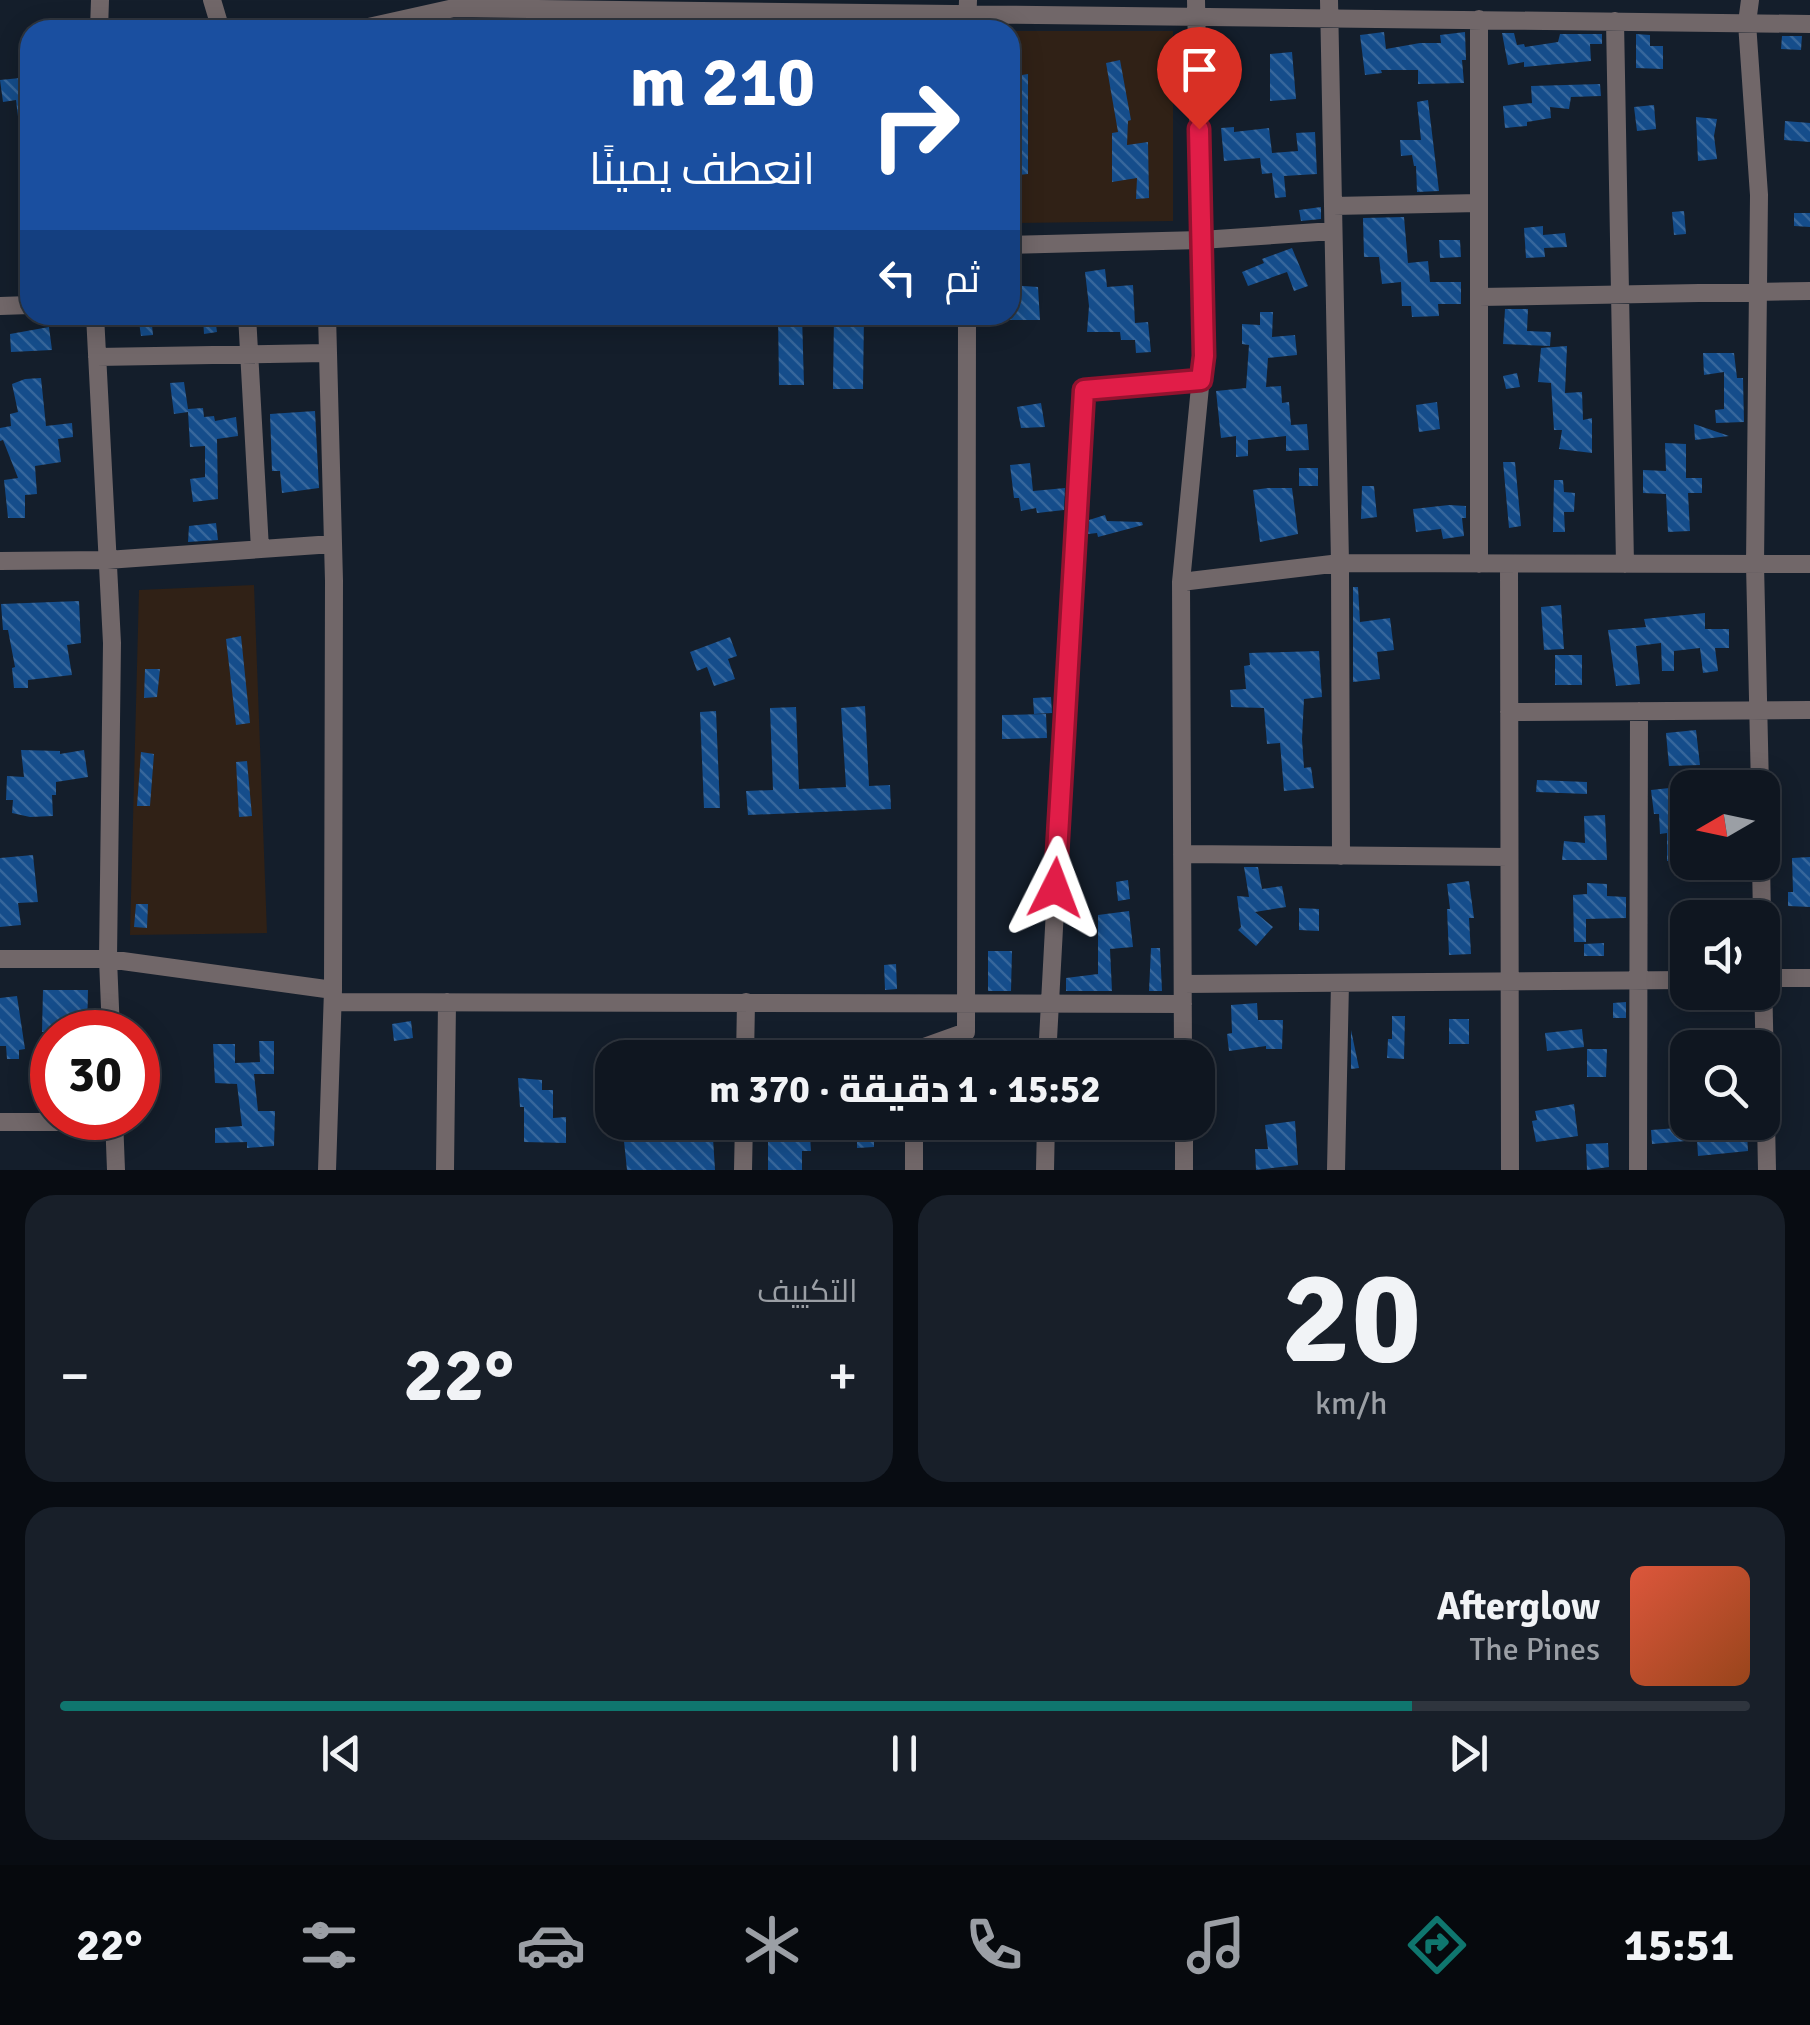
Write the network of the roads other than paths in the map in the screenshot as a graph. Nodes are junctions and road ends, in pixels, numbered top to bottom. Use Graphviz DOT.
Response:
graph roads {
  1 [pos="1644,0"];
  2 [pos="1750,0"];
  3 [pos="456,4"];
  4 [pos="1197,9"];
  5 [pos="1329,9"];
  6 [pos="967,15"];
  7 [pos="1479,19"];
  8 [pos="394,20"];
  9 [pos="1614,21"];
  10 [pos="1644,21"];
  11 [pos="1747,22"];
  12 [pos="1810,24"];
  13 [pos="1479,204"];
  14 [pos="1332,206"];
  15 [pos="1333,231"];
  16 [pos="1201,240"];
  17 [pos="1020,245"];
  18 [pos="1810,291"];
  19 [pos="1758,292"];
  20 [pos="1620,294"];
  21 [pos="1479,296"];
  22 [pos="94,325"];
  23 [pos="247,325"];
  24 [pos="327,325"];
  25 [pos="966,325"];
  26 [pos="327,353"];
  27 [pos="248,354"];
  28 [pos="96,358"];
  29 [pos="1201,380"];
  30 [pos="332,544"];
  31 [pos="260,549"];
  32 [pos="107,560"];
  33 [pos="0,561"];
  34 [pos="1340,564"];
  35 [pos="1480,564"];
  36 [pos="1509,564"];
  37 [pos="1625,564"];
  38 [pos="1755,564"];
  39 [pos="1810,564"];
  40 [pos="1181,582"];
  41 [pos="1810,710"];
  42 [pos="1639,711"];
  43 [pos="1758,711"];
  44 [pos="1509,712"];
  45 [pos="1760,770"];
  46 [pos="1182,854"];
  47 [pos="1341,856"];
  48 [pos="1510,857"];
  49 [pos="0,959"];
  50 [pos="108,959"];
  51 [pos="1780,978"];
  52 [pos="1810,978"];
  53 [pos="1639,980"];
  54 [pos="1670,980"];
  55 [pos="1510,982"];
  56 [pos="1340,984"];
  57 [pos="1183,994"];
  58 [pos="333,996"];
  59 [pos="448,1002"];
  60 [pos="746,1002"];
  61 [pos="966,1002"];
  62 [pos="1048,1003"];
  63 [pos="109,1010"];
  64 [pos="1764,1010"];
  65 [pos="745,1040"];
  66 [pos="944,1040"];
  67 [pos="1047,1040"];
  68 [pos="1183,1040"];
  69 [pos="30,1121"];
  70 [pos="0,1122"];
  71 [pos="115,1140"];
  72 [pos="744,1140"];
  73 [pos="914,1140"];
  74 [pos="1046,1140"];
  75 [pos="1184,1140"];
  76 [pos="116,1170"];
  77 [pos="327,1170"];
  78 [pos="445,1170"];
  79 [pos="743,1170"];
  80 [pos="914,1170"];
  81 [pos="1045,1170"];
  82 [pos="1184,1170"];
  83 [pos="1336,1170"];
  84 [pos="1510,1170"];
  85 [pos="1638,1170"];
  86 [pos="1767,1170"];
  1 -- 10 [label="street"];
  2 -- 11 [label="street"];
  3 -- 6 [label="street"];
  3 -- 8 [label="street"];
  4 -- 5 [label="street"];
  4 -- 6 [label="street"];
  4 -- 16 [label="street"];
  5 -- 7 [label="street"];
  5 -- 14 [label="street"];
  7 -- 9 [label="street"];
  7 -- 13 [label="street"];
  9 -- 10 [label="street"];
  9 -- 20 [label="street"];
  10 -- 11 [label="street"];
  11 -- 12 [label="street"];
  11 -- 19 [label="street"];
  13 -- 14 [label="street"];
  13 -- 21 [label="street"];
  14 -- 15 [label="street"];
  15 -- 16 [label="street"];
  15 -- 34 [label="street"];
  16 -- 17 [label="street"];
  16 -- 29 [label="street"];
  18 -- 19 [label="street"];
  19 -- 20 [label="street"];
  19 -- 38 [label="street"];
  20 -- 21 [label="street"];
  20 -- 37 [label="street"];
  21 -- 35 [label="street"];
  22 -- 28 [label="street"];
  23 -- 27 [label="street"];
  24 -- 26 [label="street"];
  25 -- 61 [label="street"];
  26 -- 27 [label="street"];
  26 -- 30 [label="street"];
  27 -- 28 [label="street"];
  27 -- 31 [label="street"];
  28 -- 32 [label="street"];
  29 -- 40 [label="street"];
  29 -- 62 [label="street"];
  30 -- 31 [label="street"];
  30 -- 58 [label="street"];
  31 -- 32 [label="street"];
  32 -- 33 [label="street"];
  32 -- 50 [label="street"];
  34 -- 35 [label="street"];
  34 -- 40 [label="street"];
  34 -- 47 [label="street"];
  35 -- 36 [label="street"];
  36 -- 37 [label="street"];
  36 -- 44 [label="street"];
  37 -- 38 [label="street"];
  38 -- 39 [label="street"];
  38 -- 43 [label="street"];
  40 -- 46 [label="street"];
  41 -- 43 [label="street"];
  42 -- 43 [label="street"];
  42 -- 44 [label="street"];
  42 -- 53 [label="street"];
  43 -- 45 [label="street"];
  44 -- 48 [label="street"];
  46 -- 47 [label="street"];
  46 -- 57 [label="street"];
  47 -- 48 [label="street"];
  48 -- 55 [label="street"];
  49 -- 50 [label="street"];
  50 -- 58 [label="street"];
  50 -- 63 [label="street"];
  51 -- 52 [label="street"];
  53 -- 54 [label="street"];
  53 -- 55 [label="street"];
  53 -- 85 [label="street"];
  55 -- 56 [label="street"];
  55 -- 84 [label="street"];
  56 -- 57 [label="street"];
  56 -- 83 [label="street"];
  57 -- 62 [label="street"];
  57 -- 68 [label="street"];
  58 -- 59 [label="street"];
  58 -- 77 [label="street"];
  59 -- 60 [label="street"];
  59 -- 78 [label="street"];
  60 -- 61 [label="street"];
  60 -- 65 [label="street"];
  61 -- 62 [label="street"];
  61 -- 66 [label="street"];
  62 -- 67 [label="street"];
  64 -- 86 [label="street"];
  69 -- 70 [label="street"];
  71 -- 76 [label="street"];
  72 -- 79 [label="street"];
  73 -- 80 [label="street"];
  74 -- 81 [label="street"];
  75 -- 82 [label="street"];
}
